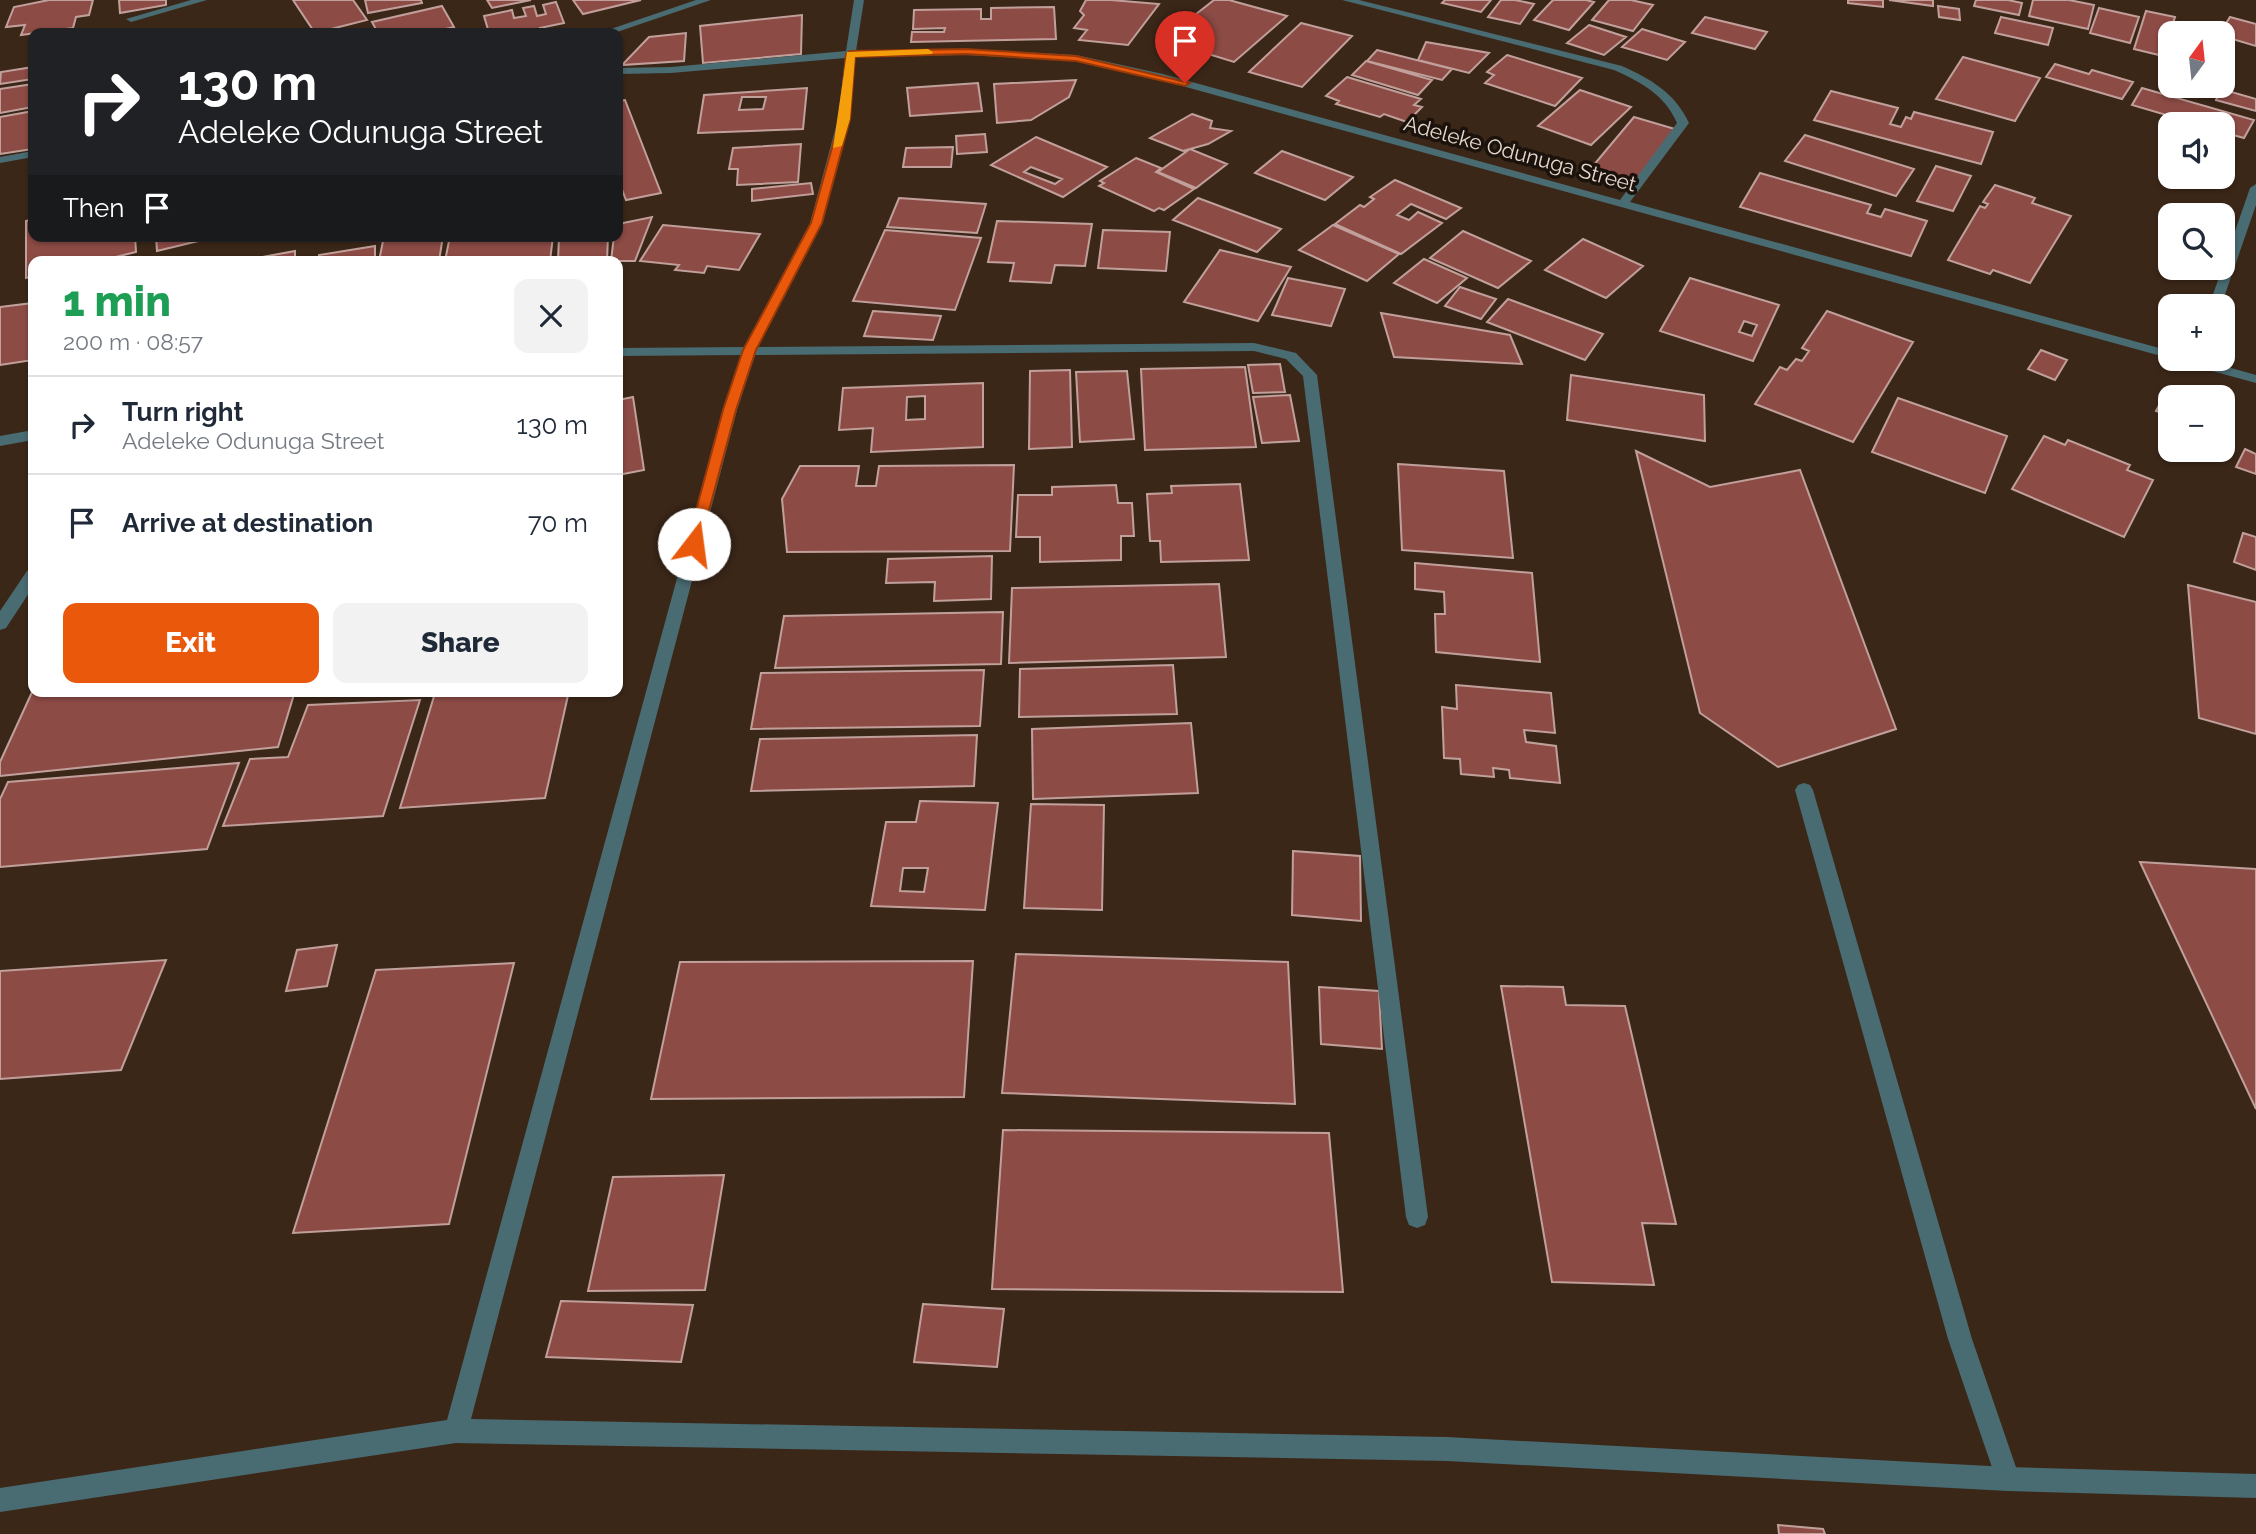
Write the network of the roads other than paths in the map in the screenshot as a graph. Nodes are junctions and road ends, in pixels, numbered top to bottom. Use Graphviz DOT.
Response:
graph roads {
  1 [pos="202,0"];
  2 [pos="706,0"];
  3 [pos="859,0"];
  4 [pos="1347,0"];
  5 [pos="131,19"];
  6 [pos="619,28"];
  7 [pos="850,54"];
  8 [pos="623,71"];
  9 [pos="28,155"];
  10 [pos="0,160"];
  11 [pos="2256,188"];
  12 [pos="1623,204"];
  13 [pos="2219,294"];
  14 [pos="750,350"];
  15 [pos="623,352"];
  16 [pos="2158,352"];
  17 [pos="2229,371"];
  18 [pos="2256,379"];
  19 [pos="28,436"];
  20 [pos="0,441"];
  21 [pos="28,582"];
  22 [pos="0,624"];
  23 [pos="1804,790"];
  24 [pos="1417,1217"];
  25 [pos="456,1431"];
  26 [pos="2008,1479"];
  27 [pos="2256,1486"];
  28 [pos="0,1500"];
  1 -- 5 [label="street"];
  2 -- 6 [label="street"];
  3 -- 7 [label="street"];
  4 -- 12 [label="street"];
  7 -- 8 [label="street, Adeleke Odunuga Street"];
  7 -- 12 [label="street, Adeleke Odunuga Street"];
  7 -- 14 [label="street"];
  9 -- 10 [label="street"];
  11 -- 13 [label="street"];
  12 -- 16 [label="street, Adeleke Odunuga Street"];
  14 -- 15 [label="street"];
  14 -- 24 [label="street"];
  14 -- 25 [label="street"];
  17 -- 18 [label="street"];
  19 -- 20 [label="street"];
  21 -- 22 [label="street"];
  23 -- 26 [label="street"];
  25 -- 26 [label="street"];
  25 -- 28 [label="street"];
  26 -- 27 [label="street"];
}
